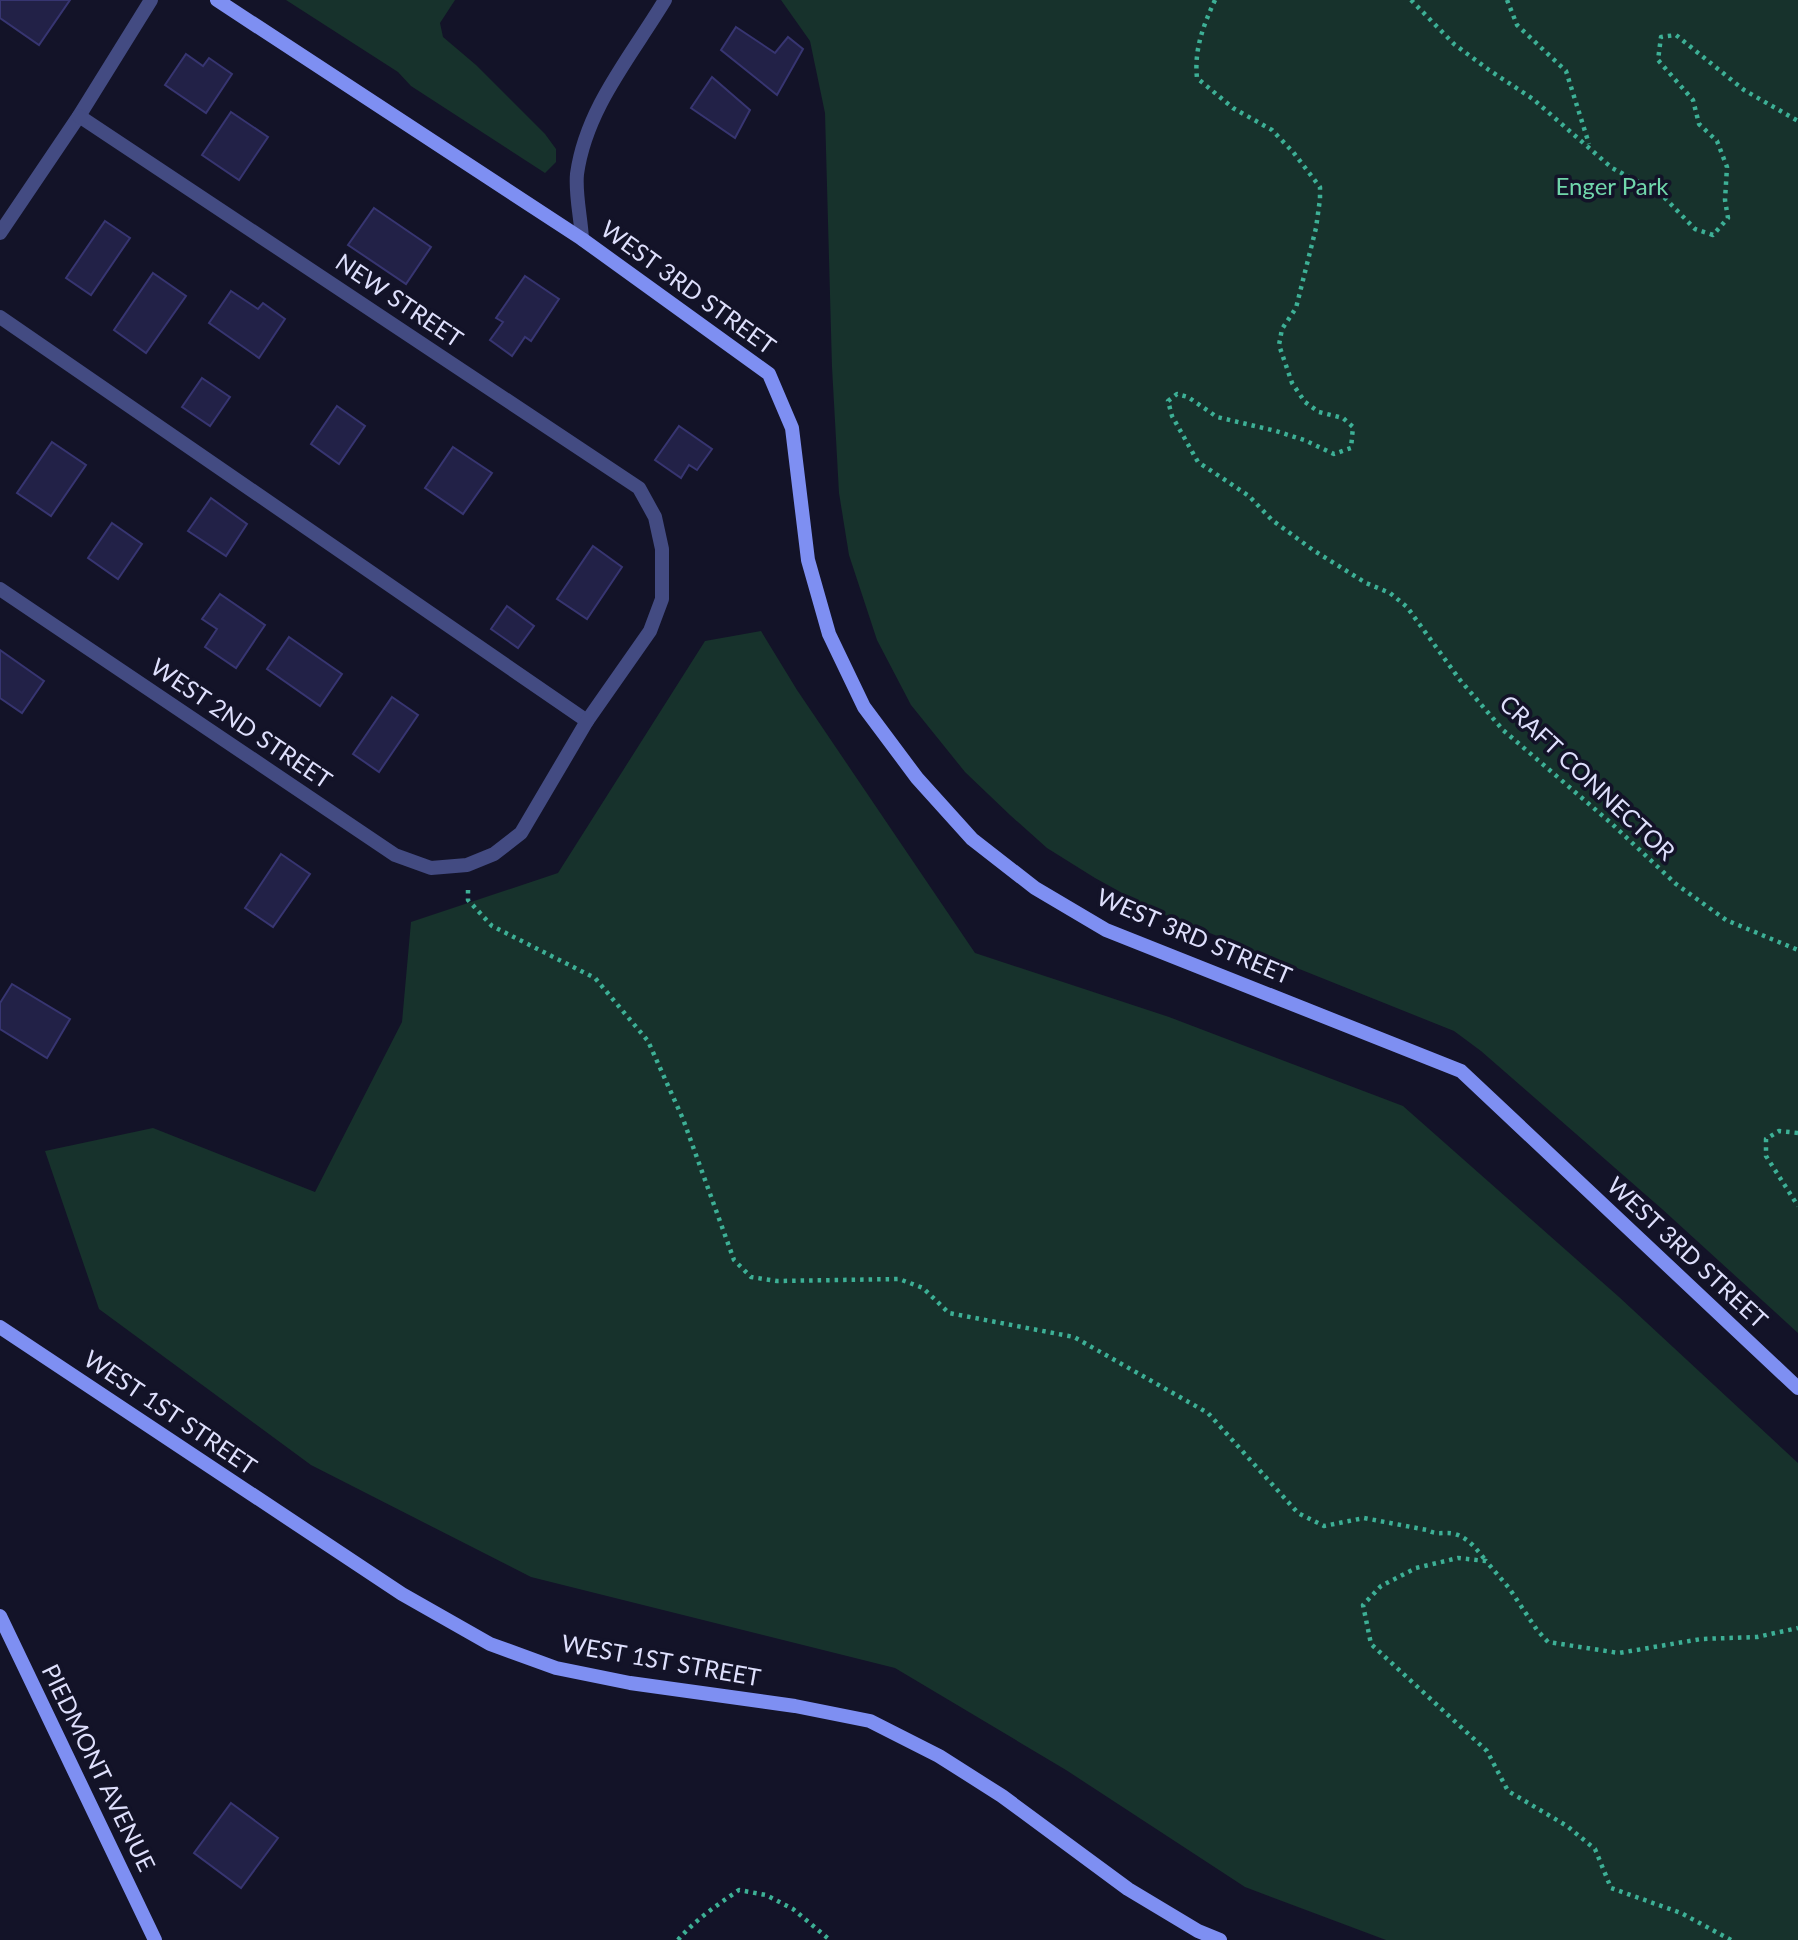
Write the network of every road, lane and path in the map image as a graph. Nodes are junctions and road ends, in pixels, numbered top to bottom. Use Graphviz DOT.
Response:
graph roads {
  1 [pos="151,0"];
  2 [pos="216,0"];
  3 [pos="665,0"];
  4 [pos="1214,0"];
  5 [pos="1411,0"];
  6 [pos="1507,0"];
  7 [pos="79,116"];
  8 [pos="1798,121"];
  9 [pos="1589,146"];
  10 [pos="0,233"];
  11 [pos="582,239"];
  12 [pos="0,317"];
  13 [pos="0,589"];
  14 [pos="587,720"];
  15 [pos="467,865"];
  16 [pos="1798,950"];
  17 [pos="1798,1133"];
  18 [pos="1798,1206"];
  19 [pos="0,1327"];
  20 [pos="1798,1388"];
  21 [pos="1486,1561"];
  22 [pos="0,1616"];
  23 [pos="1798,1628"];
  24 [pos="6,1644"];
  25 [pos="155,1940"];
  26 [pos="678,1940"];
  27 [pos="830,1940"];
  28 [pos="1220,1940"];
  29 [pos="1731,1940"];
  1 -- 7 [label="street"];
  2 -- 11 [label="street, WEST 3RD STREET"];
  3 -- 11 [label="street"];
  4 -- 16 [label="path, CRAFT CONNECTOR"];
  5 -- 9 [label="path"];
  6 -- 9 [label="path"];
  7 -- 10 [label="street"];
  7 -- 14 [label="street, NEW STREET"];
  8 -- 9 [label="path"];
  11 -- 20 [label="street, WEST 3RD STREET"];
  12 -- 14 [label="street"];
  13 -- 15 [label="street, WEST 2ND STREET"];
  14 -- 15 [label="street, WEST 2ND STREET"];
  15 -- 21 [label="path"];
  17 -- 18 [label="path"];
  19 -- 28 [label="street, WEST 1ST STREET"];
  21 -- 23 [label="path"];
  21 -- 29 [label="path"];
  22 -- 24 [label="street, PIEDMONT AVENUE"];
  24 -- 25 [label="street, PIEDMONT AVENUE"];
  26 -- 27 [label="path"];
}
